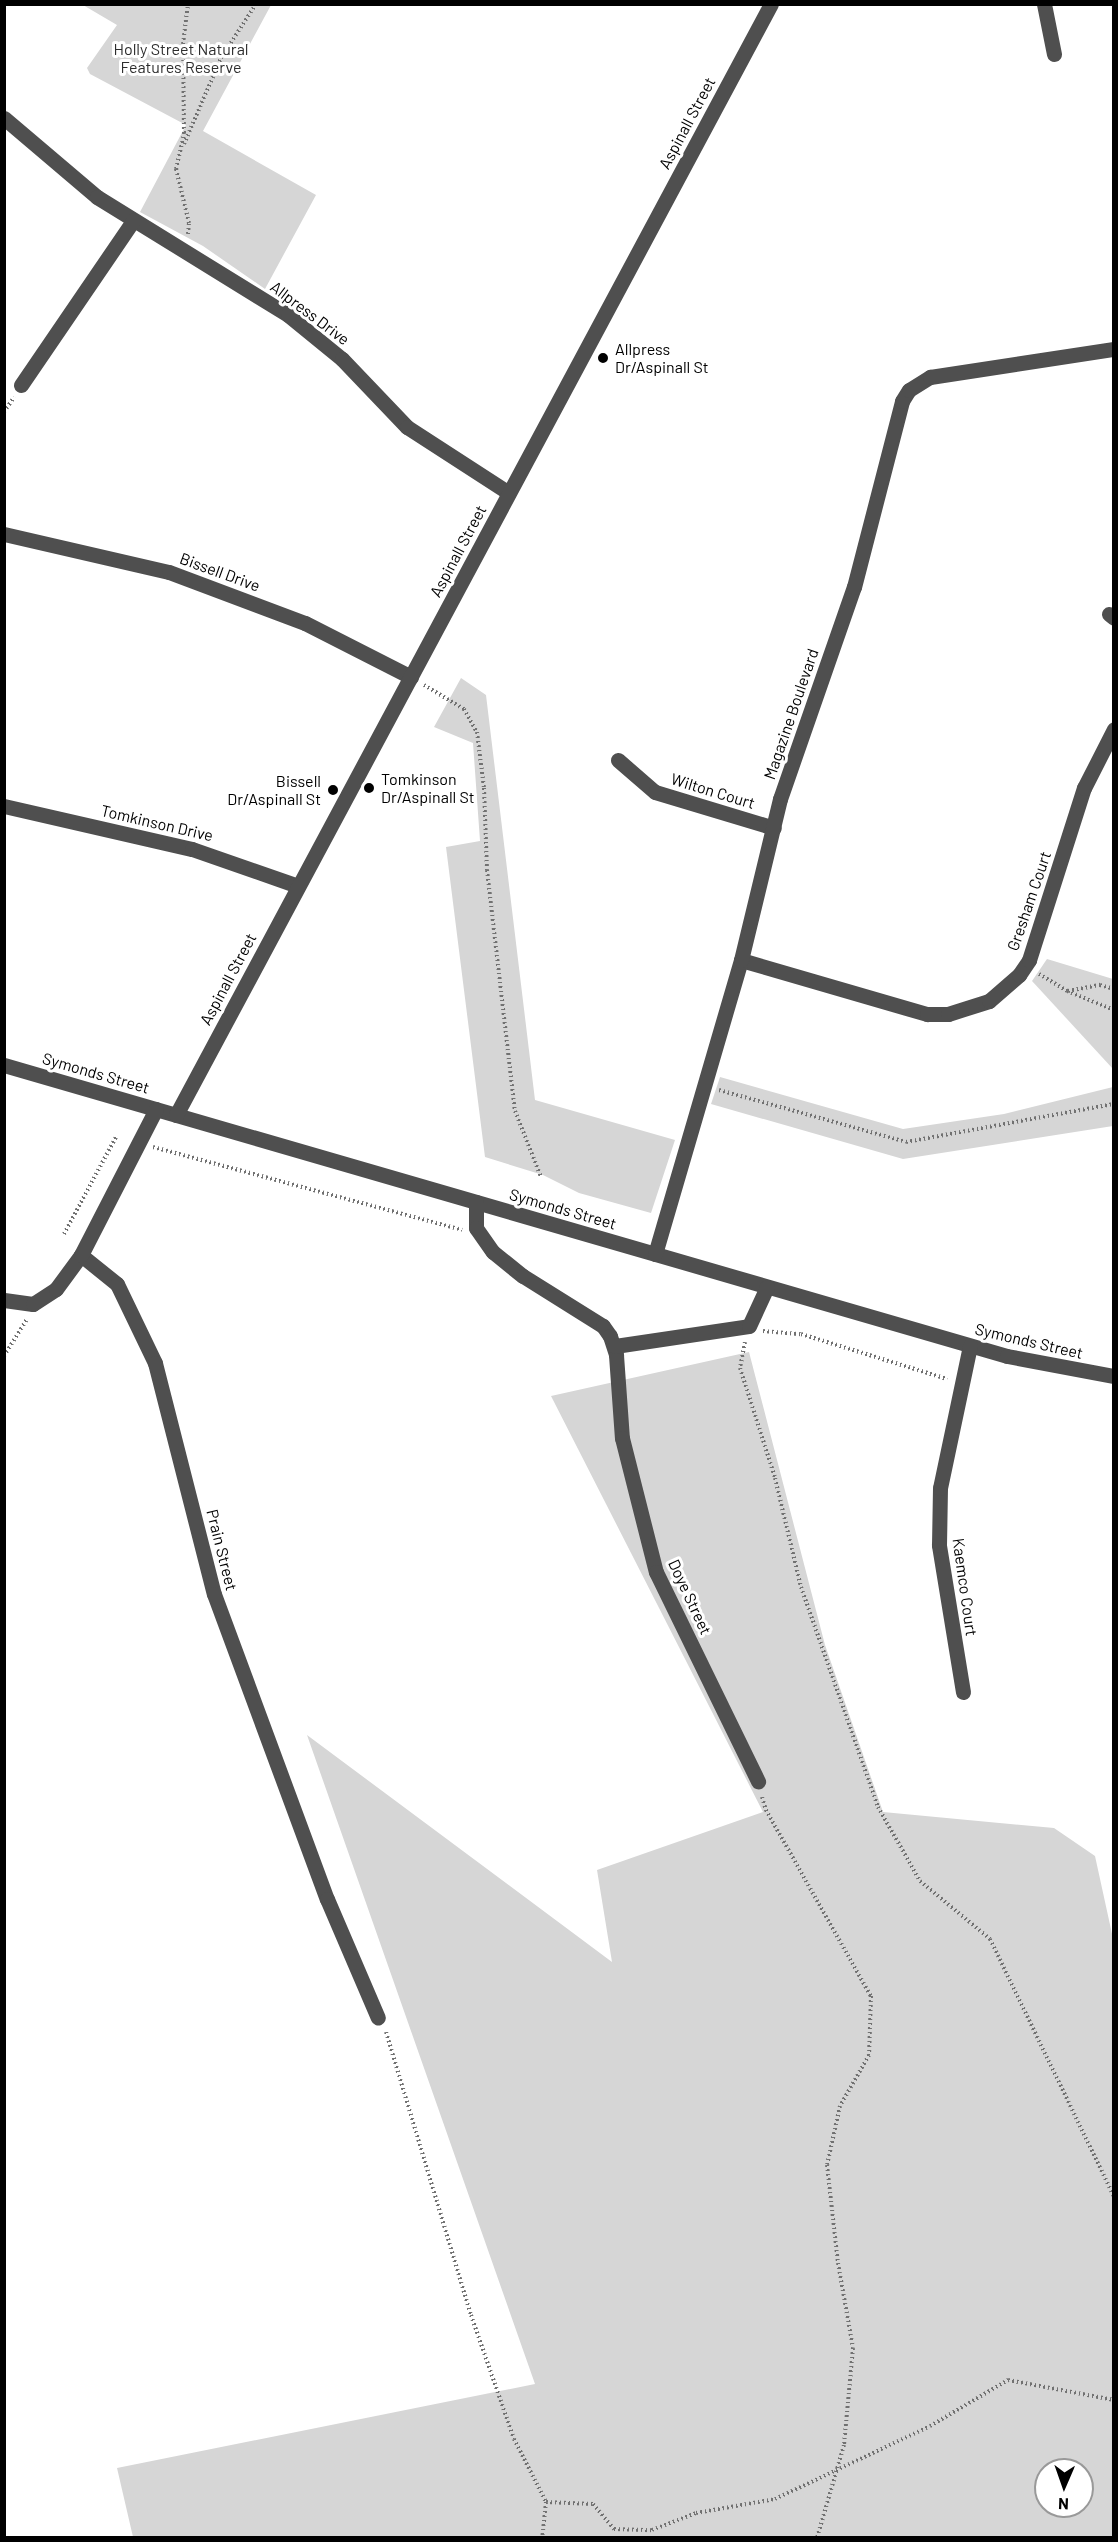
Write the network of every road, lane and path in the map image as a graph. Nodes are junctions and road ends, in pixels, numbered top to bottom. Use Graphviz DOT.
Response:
graph roads {
  1 [pos="189,4"];
  2 [pos="256,4"];
  3 [pos="771,4"];
  4 [pos="1044,4"];
  5 [pos="1054,54"];
  6 [pos="4,118"];
  7 [pos="180,153"];
  8 [pos="133,221"];
  9 [pos="180,248"];
  10 [pos="1113,349"];
  11 [pos="21,385"];
  12 [pos="509,493"];
  13 [pos="4,534"];
  14 [pos="411,677"];
  15 [pos="1113,729"];
  16 [pos="618,760"];
  17 [pos="4,806"];
  18 [pos="774,828"];
  19 [pos="298,886"];
  20 [pos="741,960"];
  21 [pos="1029,960"];
  22 [pos="1113,989"];
  23 [pos="1067,991"];
  24 [pos="1113,1010"];
  25 [pos="4,1065"];
  26 [pos="704,1086"];
  27 [pos="1113,1104"];
  28 [pos="156,1109"];
  29 [pos="177,1115"];
  30 [pos="116,1137"];
  31 [pos="149,1147"];
  32 [pos="541,1177"];
  33 [pos="476,1202"];
  34 [pos="64,1234"];
  35 [pos="480,1235"];
  36 [pos="655,1254"];
  37 [pos="81,1255"];
  38 [pos="767,1287"];
  39 [pos="4,1300"];
  40 [pos="33,1304"];
  41 [pos="749,1326"];
  42 [pos="615,1346"];
  43 [pos="970,1346"];
  44 [pos="4,1356"];
  45 [pos="1113,1376"];
  46 [pos="947,1379"];
  47 [pos="963,1692"];
  48 [pos="758,1781"];
  49 [pos="378,2018"];
  50 [pos="1113,2197"];
  51 [pos="1113,2400"];
  52 [pos="838,2467"];
  53 [pos="546,2502"];
  54 [pos="542,2538"];
  55 [pos="817,2538"];
  1 -- 7 [label="path"];
  2 -- 7 [label="path"];
  3 -- 12 [label="street, Aspinall Street"];
  4 -- 5 [label="street"];
  6 -- 8 [label="street, Allpress Drive"];
  7 -- 9 [label="path"];
  8 -- 9 [label="street, Allpress Drive"];
  8 -- 11 [label="street"];
  9 -- 12 [label="street, Allpress Drive"];
  10 -- 18 [label="street, Magazine Boulevard"];
  12 -- 14 [label="street, Aspinall Street"];
  13 -- 14 [label="street, Bissell Drive"];
  14 -- 19 [label="street, Aspinall Street"];
  14 -- 32 [label="path"];
  15 -- 21 [label="street, Gresham Court"];
  16 -- 18 [label="street, Wilton Court"];
  17 -- 19 [label="street, Tomkinson Drive"];
  18 -- 20 [label="street, Magazine Boulevard"];
  19 -- 29 [label="street, Aspinall Street"];
  20 -- 21 [label="street, Gresham Court"];
  20 -- 26 [label="street, Magazine Boulevard"];
  21 -- 23 [label="path"];
  22 -- 23 [label="path"];
  23 -- 24 [label="path"];
  25 -- 28 [label="street, Symonds Street"];
  26 -- 27 [label="path"];
  26 -- 36 [label="street, Magazine Boulevard"];
  28 -- 29 [label="street, Symonds Street"];
  28 -- 37 [label="street"];
  29 -- 33 [label="street, Symonds Street"];
  30 -- 34 [label="path"];
  31 -- 35 [label="path"];
  33 -- 35 [label="street"];
  33 -- 36 [label="street, Symonds Street"];
  35 -- 42 [label="street"];
  36 -- 38 [label="street, Symonds Street"];
  37 -- 40 [label="street"];
  37 -- 49 [label="street, Prain Street"];
  38 -- 41 [label="street"];
  38 -- 43 [label="street, Symonds Street"];
  39 -- 40 [label="street"];
  40 -- 44 [label="path"];
  41 -- 42 [label="street"];
  41 -- 46 [label="path"];
  41 -- 50 [label="path"];
  42 -- 48 [label="street, Doye Street"];
  43 -- 45 [label="street, Symonds Street"];
  43 -- 47 [label="street, Kaemco Court"];
  48 -- 52 [label="path"];
  49 -- 53 [label="path"];
  51 -- 52 [label="path"];
  52 -- 53 [label="path"];
  52 -- 55 [label="path"];
  53 -- 54 [label="path"];
}
